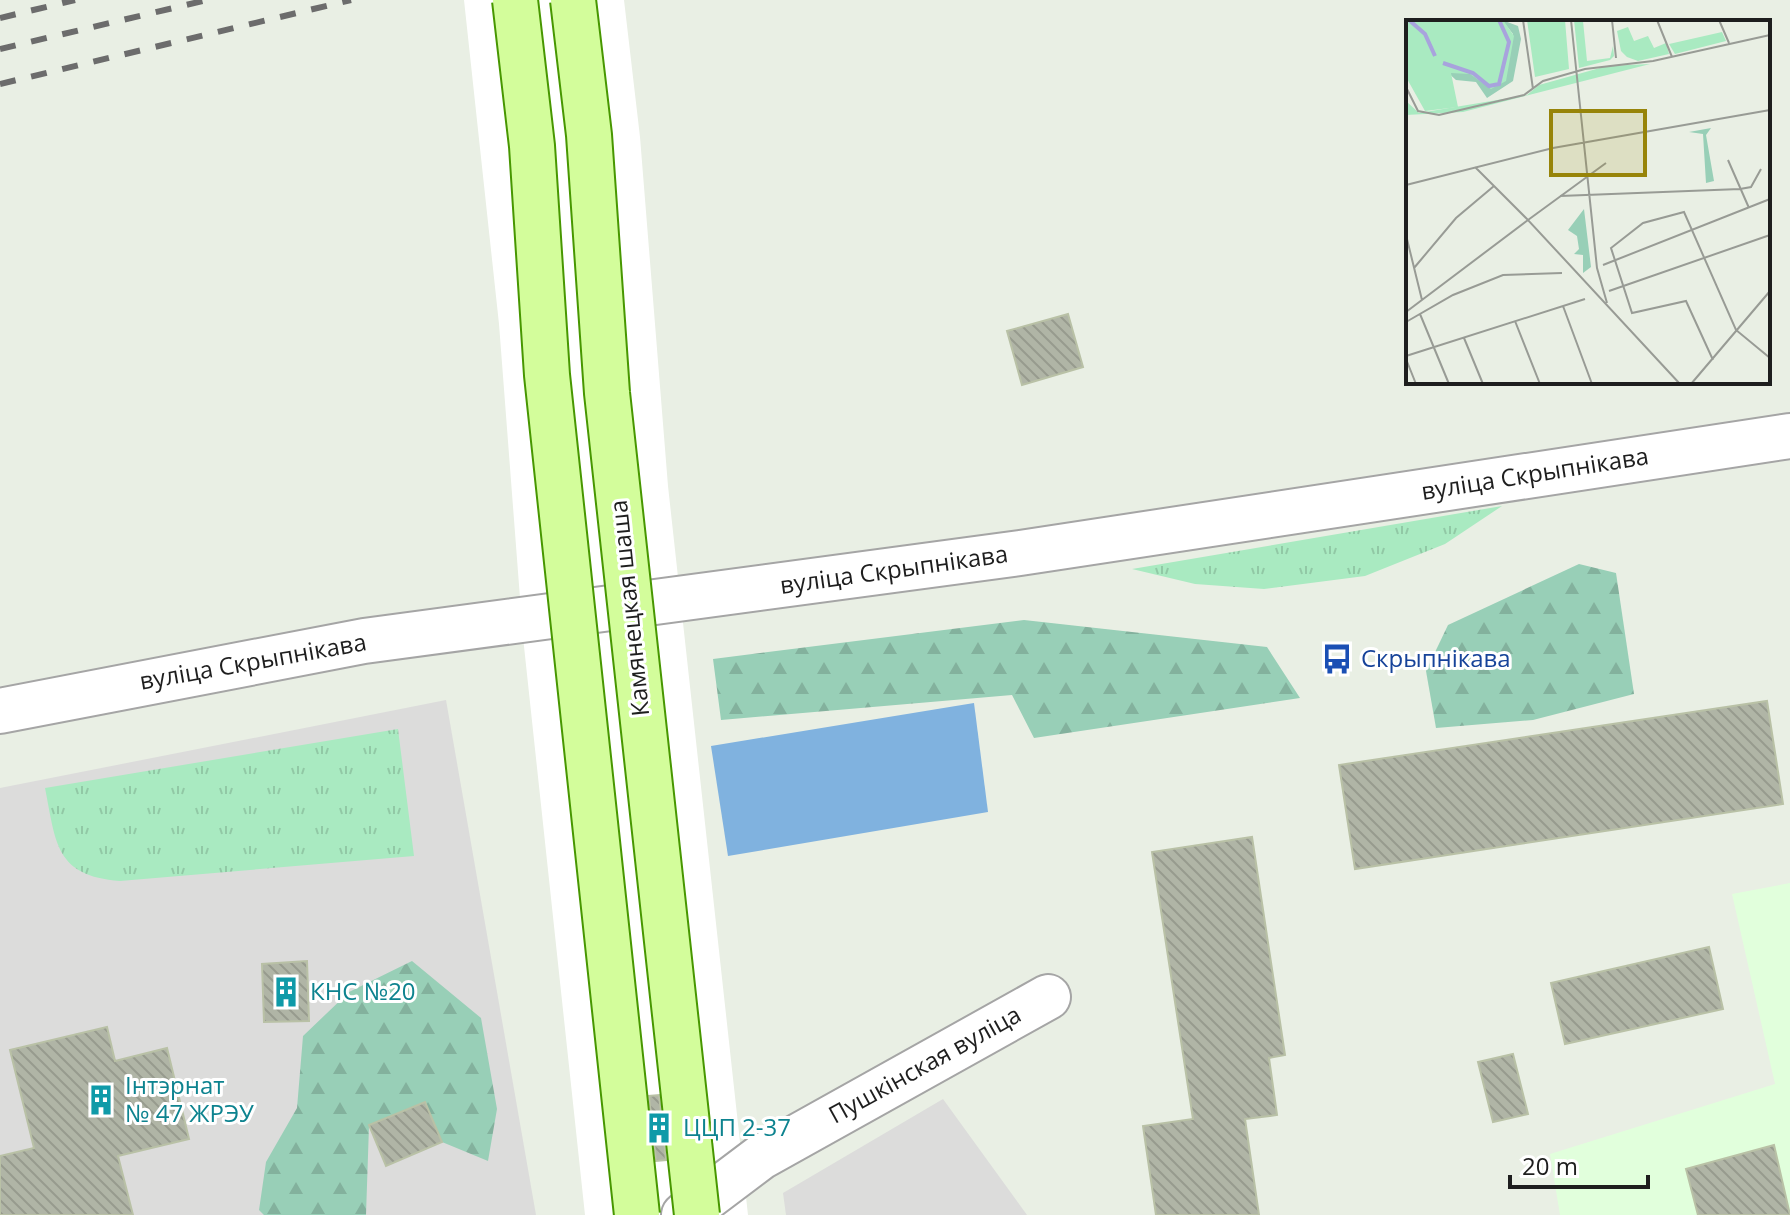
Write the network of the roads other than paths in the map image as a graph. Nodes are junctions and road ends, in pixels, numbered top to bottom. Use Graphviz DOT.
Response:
graph roads {
  1 [pos="515,0"];
  2 [pos="573,0"];
  3 [pos="1790,436"];
  4 [pos="0,711"];
  5 [pos="1048,997"];
  6 [pos="637,1215"];
  7 [pos="684,1215"];
  8 [pos="697,1215"];
  1 -- 6 [label="main road, bridge"];
  2 -- 8 [label="main road, Камянецкая шаша, bridge"];
  3 -- 4 [label="street, вуліца Скрыпнікава"];
  5 -- 7 [label="street, Пушкінская вуліца"];
}
